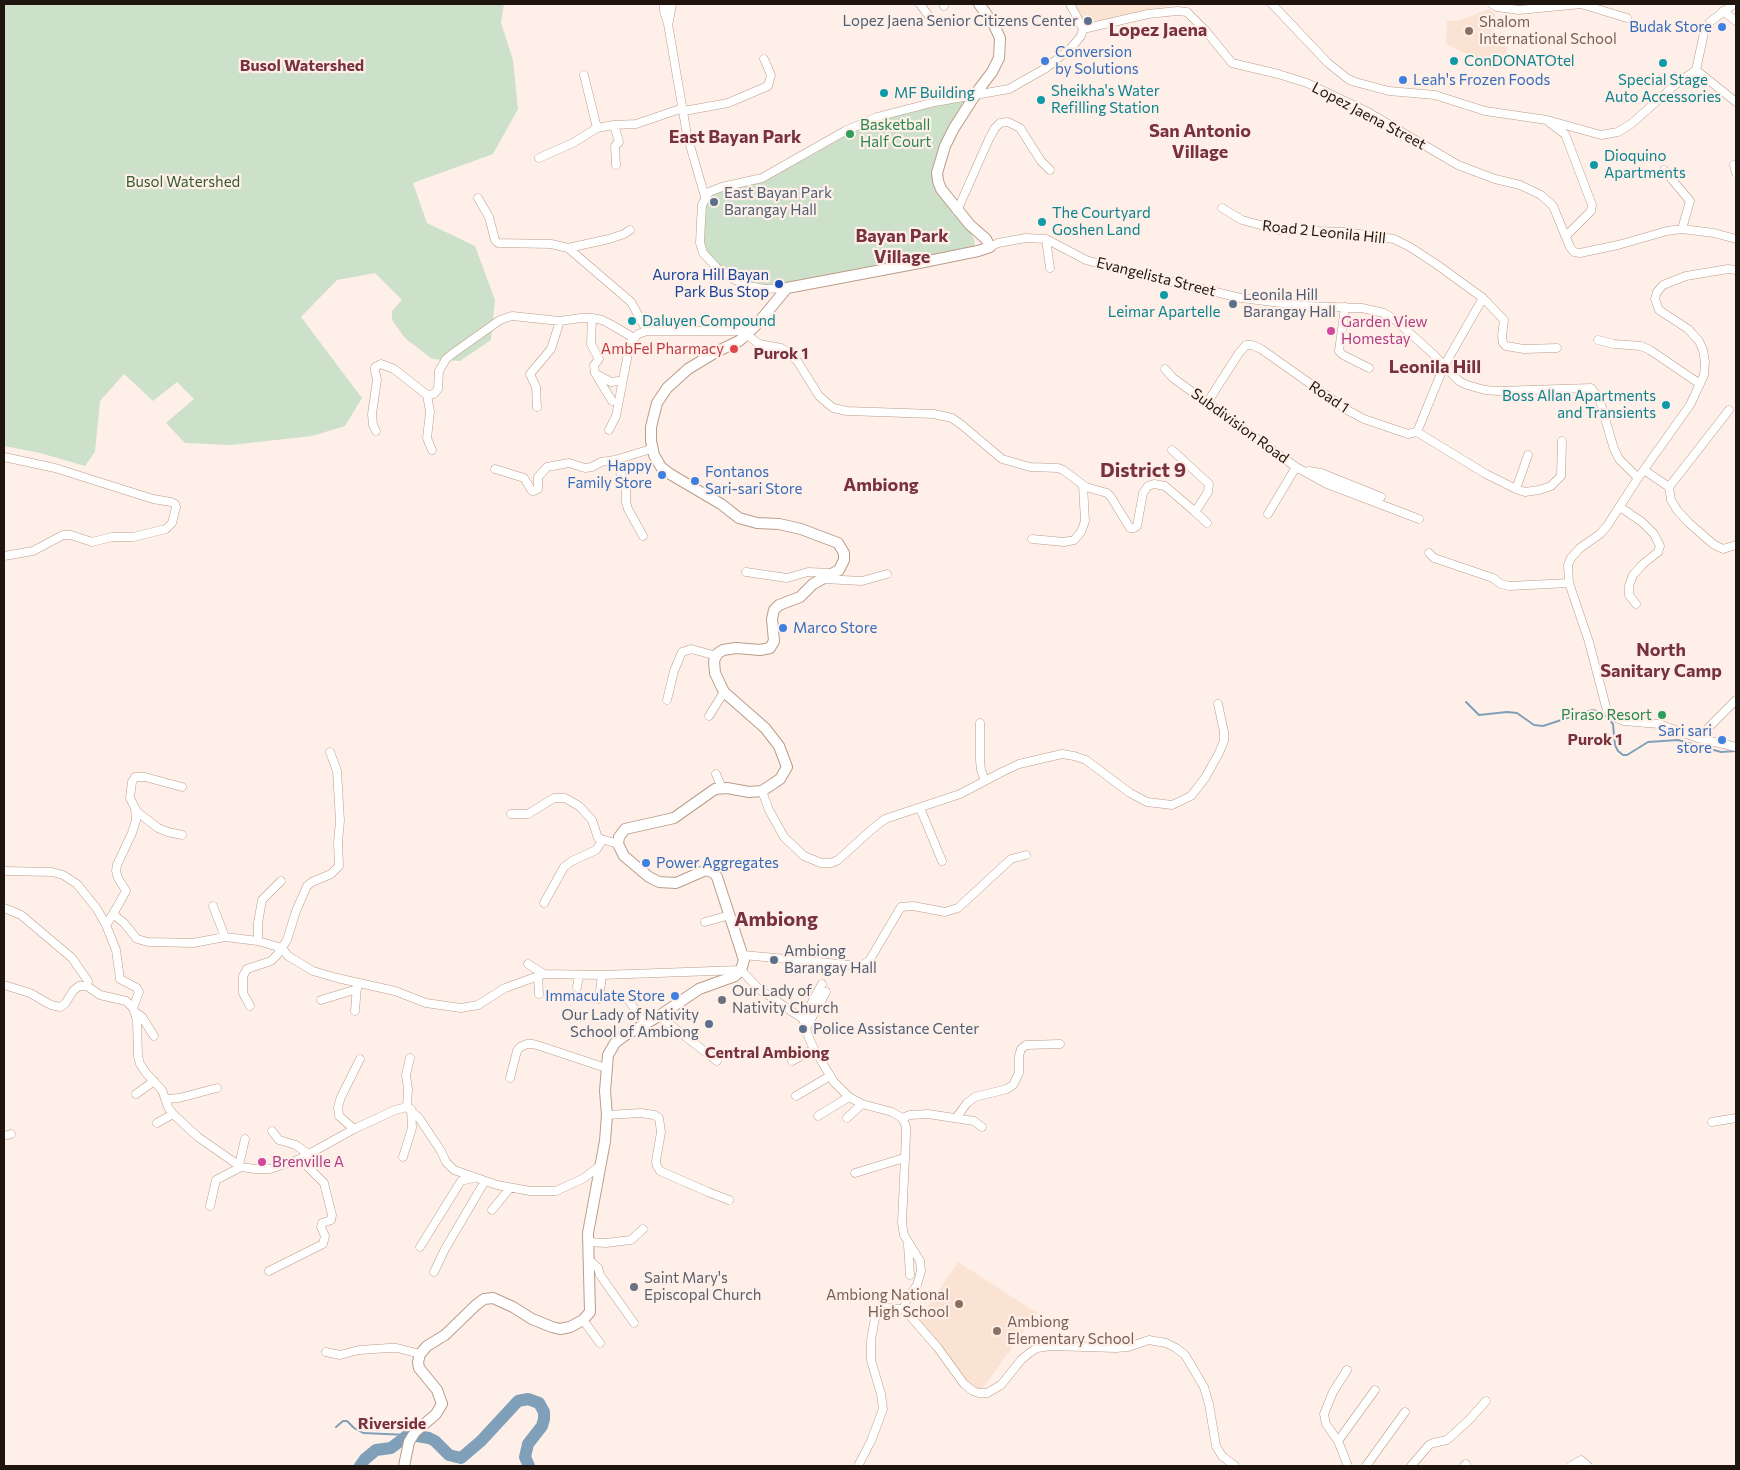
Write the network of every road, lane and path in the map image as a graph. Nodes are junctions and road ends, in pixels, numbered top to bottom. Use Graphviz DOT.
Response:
graph roads {
  1 [pos="664,4"];
  2 [pos="672,4"];
  3 [pos="920,4"];
  4 [pos="979,4"];
  5 [pos="1070,4"];
  6 [pos="1272,4"];
  7 [pos="1492,4"];
  8 [pos="1613,4"];
  9 [pos="1734,4"];
  10 [pos="1723,11"];
  11 [pos="1610,12"];
  12 [pos="1627,18"];
  13 [pos="931,19"];
  14 [pos="1736,21"];
  15 [pos="668,24"];
  16 [pos="1083,29"];
  17 [pos="764,59"];
  18 [pos="1696,70"];
  19 [pos="584,75"];
  20 [pos="975,95"];
  21 [pos="1736,102"];
  22 [pos="684,110"];
  23 [pos="1547,120"];
  24 [pos="614,125"];
  25 [pos="596,128"];
  26 [pos="539,158"];
  27 [pos="616,165"];
  28 [pos="1050,170"];
  29 [pos="1664,170"];
  30 [pos="705,197"];
  31 [pos="478,198"];
  32 [pos="1222,208"];
  33 [pos="957,211"];
  34 [pos="973,228"];
  35 [pos="1682,229"];
  36 [pos="630,230"];
  37 [pos="1566,236"];
  38 [pos="1735,236"];
  39 [pos="1046,239"];
  40 [pos="990,247"];
  41 [pos="568,248"];
  42 [pos="978,251"];
  43 [pos="1050,268"];
  44 [pos="1736,270"];
  45 [pos="787,288"];
  46 [pos="1483,298"];
  47 [pos="1345,307"];
  48 [pos="592,318"];
  49 [pos="560,321"];
  50 [pos="647,331"];
  51 [pos="746,335"];
  52 [pos="634,338"];
  53 [pos="1598,340"];
  54 [pos="1557,348"];
  55 [pos="1444,366"];
  56 [pos="1369,368"];
  57 [pos="1165,369"];
  58 [pos="595,373"];
  59 [pos="619,381"];
  60 [pos="1700,384"];
  61 [pos="427,395"];
  62 [pos="612,401"];
  63 [pos="1208,403"];
  64 [pos="537,407"];
  65 [pos="1729,410"];
  66 [pos="609,430"];
  67 [pos="376,431"];
  68 [pos="1417,432"];
  69 [pos="1562,441"];
  70 [pos="652,449"];
  71 [pos="432,450"];
  72 [pos="1172,450"];
  73 [pos="1528,455"];
  74 [pos="4,457"];
  75 [pos="615,460"];
  76 [pos="495,469"];
  77 [pos="1300,469"];
  78 [pos="1644,470"];
  79 [pos="1638,478"];
  80 [pos="1083,485"];
  81 [pos="1669,487"];
  82 [pos="1516,489"];
  83 [pos="1381,497"];
  84 [pos="1620,507"];
  85 [pos="1194,510"];
  86 [pos="1268,514"];
  87 [pos="1419,519"];
  88 [pos="1206,523"];
  89 [pos="643,536"];
  90 [pos="1032,539"];
  91 [pos="1736,545"];
  92 [pos="1429,553"];
  93 [pos="4,556"];
  94 [pos="746,572"];
  95 [pos="833,573"];
  96 [pos="887,574"];
  97 [pos="822,579"];
  98 [pos="1569,583"];
  99 [pos="1636,604"];
  100 [pos="717,656"];
  101 [pos="721,688"];
  102 [pos="667,700"];
  103 [pos="1736,700"];
  104 [pos="1218,704"];
  105 [pos="709,716"];
  106 [pos="980,723"];
  107 [pos="1698,738"];
  108 [pos="1736,747"];
  109 [pos="330,752"];
  110 [pos="716,774"];
  111 [pos="985,781"];
  112 [pos="182,786"];
  113 [pos="722,788"];
  114 [pos="762,791"];
  115 [pos="920,808"];
  116 [pos="136,811"];
  117 [pos="511,814"];
  118 [pos="182,835"];
  119 [pos="602,841"];
  120 [pos="618,844"];
  121 [pos="1026,855"];
  122 [pos="942,861"];
  123 [pos="4,871"];
  124 [pos="281,881"];
  125 [pos="544,903"];
  126 [pos="213,906"];
  127 [pos="4,908"];
  128 [pos="113,914"];
  129 [pos="730,915"];
  130 [pos="705,922"];
  131 [pos="106,925"];
  132 [pos="225,937"];
  133 [pos="258,941"];
  134 [pos="282,948"];
  135 [pos="743,955"];
  136 [pos="528,964"];
  137 [pos="741,970"];
  138 [pos="541,975"];
  139 [pos="579,975"];
  140 [pos="602,975"];
  141 [pos="4,984"];
  142 [pos="822,984"];
  143 [pos="357,985"];
  144 [pos="87,986"];
  145 [pos="577,987"];
  146 [pos="826,992"];
  147 [pos="539,994"];
  148 [pos="599,999"];
  149 [pos="320,1000"];
  150 [pos="629,1001"];
  151 [pos="250,1006"];
  152 [pos="134,1010"];
  153 [pos="355,1011"];
  154 [pos="660,1016"];
  155 [pos="803,1019"];
  156 [pos="645,1024"];
  157 [pos="806,1028"];
  158 [pos="154,1036"];
  159 [pos="1060,1044"];
  160 [pos="814,1049"];
  161 [pos="410,1058"];
  162 [pos="360,1059"];
  163 [pos="717,1061"];
  164 [pos="792,1061"];
  165 [pos="606,1068"];
  166 [pos="830,1076"];
  167 [pos="510,1078"];
  168 [pos="154,1081"];
  169 [pos="217,1088"];
  170 [pos="136,1094"];
  171 [pos="796,1096"];
  172 [pos="848,1096"];
  173 [pos="166,1100"];
  174 [pos="862,1104"];
  175 [pos="409,1108"];
  176 [pos="172,1114"];
  177 [pos="607,1115"];
  178 [pos="818,1116"];
  179 [pos="847,1118"];
  180 [pos="902,1118"];
  181 [pos="956,1118"];
  182 [pos="1736,1118"];
  183 [pos="1712,1122"];
  184 [pos="157,1123"];
  185 [pos="982,1126"];
  186 [pos="354,1128"];
  187 [pos="272,1131"];
  188 [pos="245,1139"];
  189 [pos="309,1154"];
  190 [pos="403,1157"];
  191 [pos="904,1158"];
  192 [pos="300,1159"];
  193 [pos="601,1165"];
  194 [pos="240,1166"];
  195 [pos="855,1173"];
  196 [pos="475,1178"];
  197 [pos="485,1181"];
  198 [pos="510,1188"];
  199 [pos="730,1200"];
  200 [pos="210,1206"];
  201 [pos="492,1210"];
  202 [pos="643,1229"];
  203 [pos="588,1242"];
  204 [pos="908,1244"];
  205 [pos="420,1247"];
  206 [pos="588,1259"];
  207 [pos="269,1271"];
  208 [pos="434,1272"];
  209 [pos="910,1275"];
  210 [pos="904,1309"];
  211 [pos="583,1320"];
  212 [pos="634,1324"];
  213 [pos="600,1343"];
  214 [pos="326,1352"];
  215 [pos="420,1354"];
  216 [pos="1347,1370"];
  217 [pos="1375,1390"];
  218 [pos="1486,1402"];
  219 [pos="1405,1412"];
  220 [pos="1338,1442"];
  221 [pos="404,1466"];
  222 [pos="858,1466"];
  223 [pos="1235,1466"];
  224 [pos="1348,1466"];
  225 [pos="1366,1466"];
  226 [pos="1411,1466"];
  227 [pos="1571,1466"];
  228 [pos="1588,1466"];
  1 -- 15 [label="street"];
  2 -- 15 [label="street"];
  3 -- 13 [label="street"];
  4 -- 20 [label="main road"];
  5 -- 16 [label="street"];
  6 -- 23 [label="street"];
  7 -- 11 [label="street"];
  8 -- 11 [label="street"];
  9 -- 10 [label="street"];
  10 -- 14 [label="street"];
  10 -- 18 [label="street"];
  11 -- 12 [label="street"];
  15 -- 22 [label="street"];
  16 -- 20 [label="street"];
  16 -- 37 [label="street, Lopez Jaena Street"];
  17 -- 22 [label="street"];
  18 -- 21 [label="street"];
  18 -- 23 [label="street"];
  19 -- 25 [label="street"];
  20 -- 30 [label="street"];
  20 -- 33 [label="main road"];
  22 -- 24 [label="street"];
  22 -- 30 [label="street"];
  23 -- 37 [label="street"];
  24 -- 25 [label="street"];
  24 -- 27 [label="street"];
  25 -- 26 [label="street"];
  28 -- 33 [label="street"];
  29 -- 35 [label="street"];
  30 -- 45 [label="street"];
  31 -- 41 [label="street"];
  32 -- 46 [label="street, Road 2 Leonila Hill"];
  33 -- 34 [label="main road"];
  34 -- 40 [label="main road"];
  34 -- 42 [label="main road"];
  35 -- 37 [label="street, Lopez Jaena Street"];
  35 -- 38 [label="street, Lopez Jaena Street"];
  36 -- 41 [label="street"];
  39 -- 40 [label="street, Evangelista Street"];
  39 -- 43 [label="street"];
  39 -- 47 [label="street, Evangelista Street"];
  40 -- 42 [label="main road"];
  41 -- 50 [label="street"];
  42 -- 45 [label="main road"];
  44 -- 60 [label="street"];
  45 -- 51 [label="main road"];
  46 -- 54 [label="street, Road 2 Leonila Hill"];
  46 -- 55 [label="street"];
  47 -- 55 [label="street, Evangelista Street"];
  47 -- 56 [label="street"];
  48 -- 49 [label="street"];
  48 -- 52 [label="street"];
  48 -- 58 [label="street"];
  49 -- 61 [label="street"];
  49 -- 64 [label="street"];
  50 -- 51 [label="street"];
  50 -- 52 [label="street"];
  51 -- 70 [label="main road"];
  51 -- 80 [label="street"];
  52 -- 66 [label="street"];
  53 -- 60 [label="street"];
  55 -- 68 [label="street"];
  55 -- 79 [label="street, Evangelista Street"];
  57 -- 63 [label="street, Subdivision Road"];
  58 -- 59 [label="street"];
  58 -- 62 [label="street"];
  60 -- 78 [label="street"];
  61 -- 67 [label="street"];
  61 -- 71 [label="street"];
  63 -- 68 [label="street, Road 1"];
  63 -- 77 [label="street, Subdivision Road"];
  65 -- 81 [label="street"];
  68 -- 82 [label="street"];
  69 -- 82 [label="street"];
  70 -- 75 [label="street"];
  70 -- 95 [label="main road"];
  72 -- 85 [label="street"];
  73 -- 82 [label="street"];
  74 -- 93 [label="street"];
  75 -- 76 [label="street"];
  75 -- 89 [label="street"];
  77 -- 83 [label="street"];
  77 -- 86 [label="street, Subdivision Road"];
  77 -- 87 [label="street"];
  78 -- 79 [label="street"];
  78 -- 81 [label="street"];
  79 -- 84 [label="street"];
  80 -- 85 [label="street"];
  80 -- 90 [label="street"];
  81 -- 91 [label="street"];
  84 -- 98 [label="street"];
  84 -- 99 [label="street"];
  85 -- 88 [label="street"];
  92 -- 98 [label="street"];
  94 -- 95 [label="street"];
  95 -- 97 [label="main road"];
  96 -- 97 [label="street"];
  97 -- 100 [label="main road"];
  98 -- 107 [label="street"];
  100 -- 101 [label="main road"];
  100 -- 102 [label="street"];
  101 -- 105 [label="street"];
  101 -- 114 [label="main road"];
  103 -- 107 [label="street"];
  104 -- 111 [label="street"];
  106 -- 111 [label="street"];
  107 -- 108 [label="street"];
  109 -- 134 [label="street"];
  110 -- 113 [label="street"];
  111 -- 115 [label="street"];
  112 -- 116 [label="street"];
  113 -- 114 [label="main road"];
  113 -- 120 [label="main road"];
  114 -- 115 [label="street"];
  115 -- 122 [label="street"];
  116 -- 118 [label="street"];
  116 -- 128 [label="street"];
  117 -- 119 [label="street"];
  119 -- 120 [label="street"];
  119 -- 125 [label="street"];
  120 -- 129 [label="main road"];
  121 -- 135 [label="street"];
  123 -- 131 [label="street"];
  124 -- 133 [label="street"];
  126 -- 132 [label="street"];
  127 -- 144 [label="street"];
  128 -- 131 [label="street"];
  128 -- 132 [label="street"];
  129 -- 130 [label="street"];
  129 -- 135 [label="main road"];
  131 -- 152 [label="street"];
  132 -- 133 [label="street"];
  133 -- 134 [label="street"];
  134 -- 143 [label="street"];
  134 -- 151 [label="street"];
  135 -- 137 [label="main road"];
  136 -- 138 [label="street"];
  137 -- 140 [label="street"];
  137 -- 154 [label="main road"];
  137 -- 155 [label="street"];
  138 -- 139 [label="street"];
  138 -- 143 [label="street"];
  138 -- 147 [label="street"];
  139 -- 140 [label="street"];
  139 -- 145 [label="street"];
  140 -- 148 [label="street"];
  141 -- 144 [label="street"];
  142 -- 155 [label="street"];
  143 -- 149 [label="street"];
  143 -- 153 [label="street"];
  144 -- 152 [label="street"];
  146 -- 157 [label="street"];
  150 -- 156 [label="street"];
  152 -- 158 [label="street"];
  152 -- 168 [label="street"];
  154 -- 156 [label="main road"];
  154 -- 163 [label="street"];
  155 -- 157 [label="street"];
  156 -- 165 [label="main road"];
  157 -- 160 [label="street"];
  159 -- 181 [label="street"];
  160 -- 164 [label="street"];
  160 -- 166 [label="street"];
  161 -- 175 [label="street"];
  162 -- 186 [label="street"];
  165 -- 167 [label="street"];
  165 -- 177 [label="main road"];
  166 -- 171 [label="street"];
  166 -- 172 [label="street"];
  168 -- 170 [label="street"];
  168 -- 173 [label="street"];
  169 -- 173 [label="street"];
  172 -- 174 [label="street"];
  172 -- 178 [label="street"];
  173 -- 176 [label="street"];
  174 -- 179 [label="street"];
  174 -- 180 [label="street"];
  175 -- 186 [label="street"];
  175 -- 190 [label="street"];
  175 -- 196 [label="street"];
  176 -- 184 [label="street"];
  176 -- 194 [label="street"];
  177 -- 193 [label="main road"];
  177 -- 199 [label="street"];
  180 -- 181 [label="street"];
  180 -- 191 [label="street"];
  181 -- 185 [label="street"];
  182 -- 183 [label="street"];
  186 -- 189 [label="street"];
  187 -- 189 [label="street"];
  188 -- 194 [label="street"];
  189 -- 192 [label="street"];
  191 -- 195 [label="street"];
  191 -- 204 [label="street"];
  192 -- 194 [label="street"];
  192 -- 207 [label="street"];
  193 -- 198 [label="street"];
  193 -- 203 [label="main road"];
  194 -- 200 [label="street"];
  196 -- 197 [label="street"];
  196 -- 205 [label="street"];
  197 -- 198 [label="street"];
  197 -- 208 [label="street"];
  198 -- 201 [label="street"];
  202 -- 203 [label="street"];
  203 -- 206 [label="main road"];
  204 -- 209 [label="street"];
  204 -- 210 [label="street"];
  206 -- 211 [label="main road"];
  206 -- 212 [label="street"];
  210 -- 222 [label="street"];
  210 -- 223 [label="street"];
  211 -- 213 [label="street"];
  211 -- 215 [label="main road"];
  214 -- 215 [label="street"];
  215 -- 221 [label="main road"];
  216 -- 220 [label="street"];
  217 -- 220 [label="street"];
  218 -- 226 [label="street"];
  219 -- 225 [label="street"];
  220 -- 224 [label="street"];
  227 -- 228 [label="street"];
}
